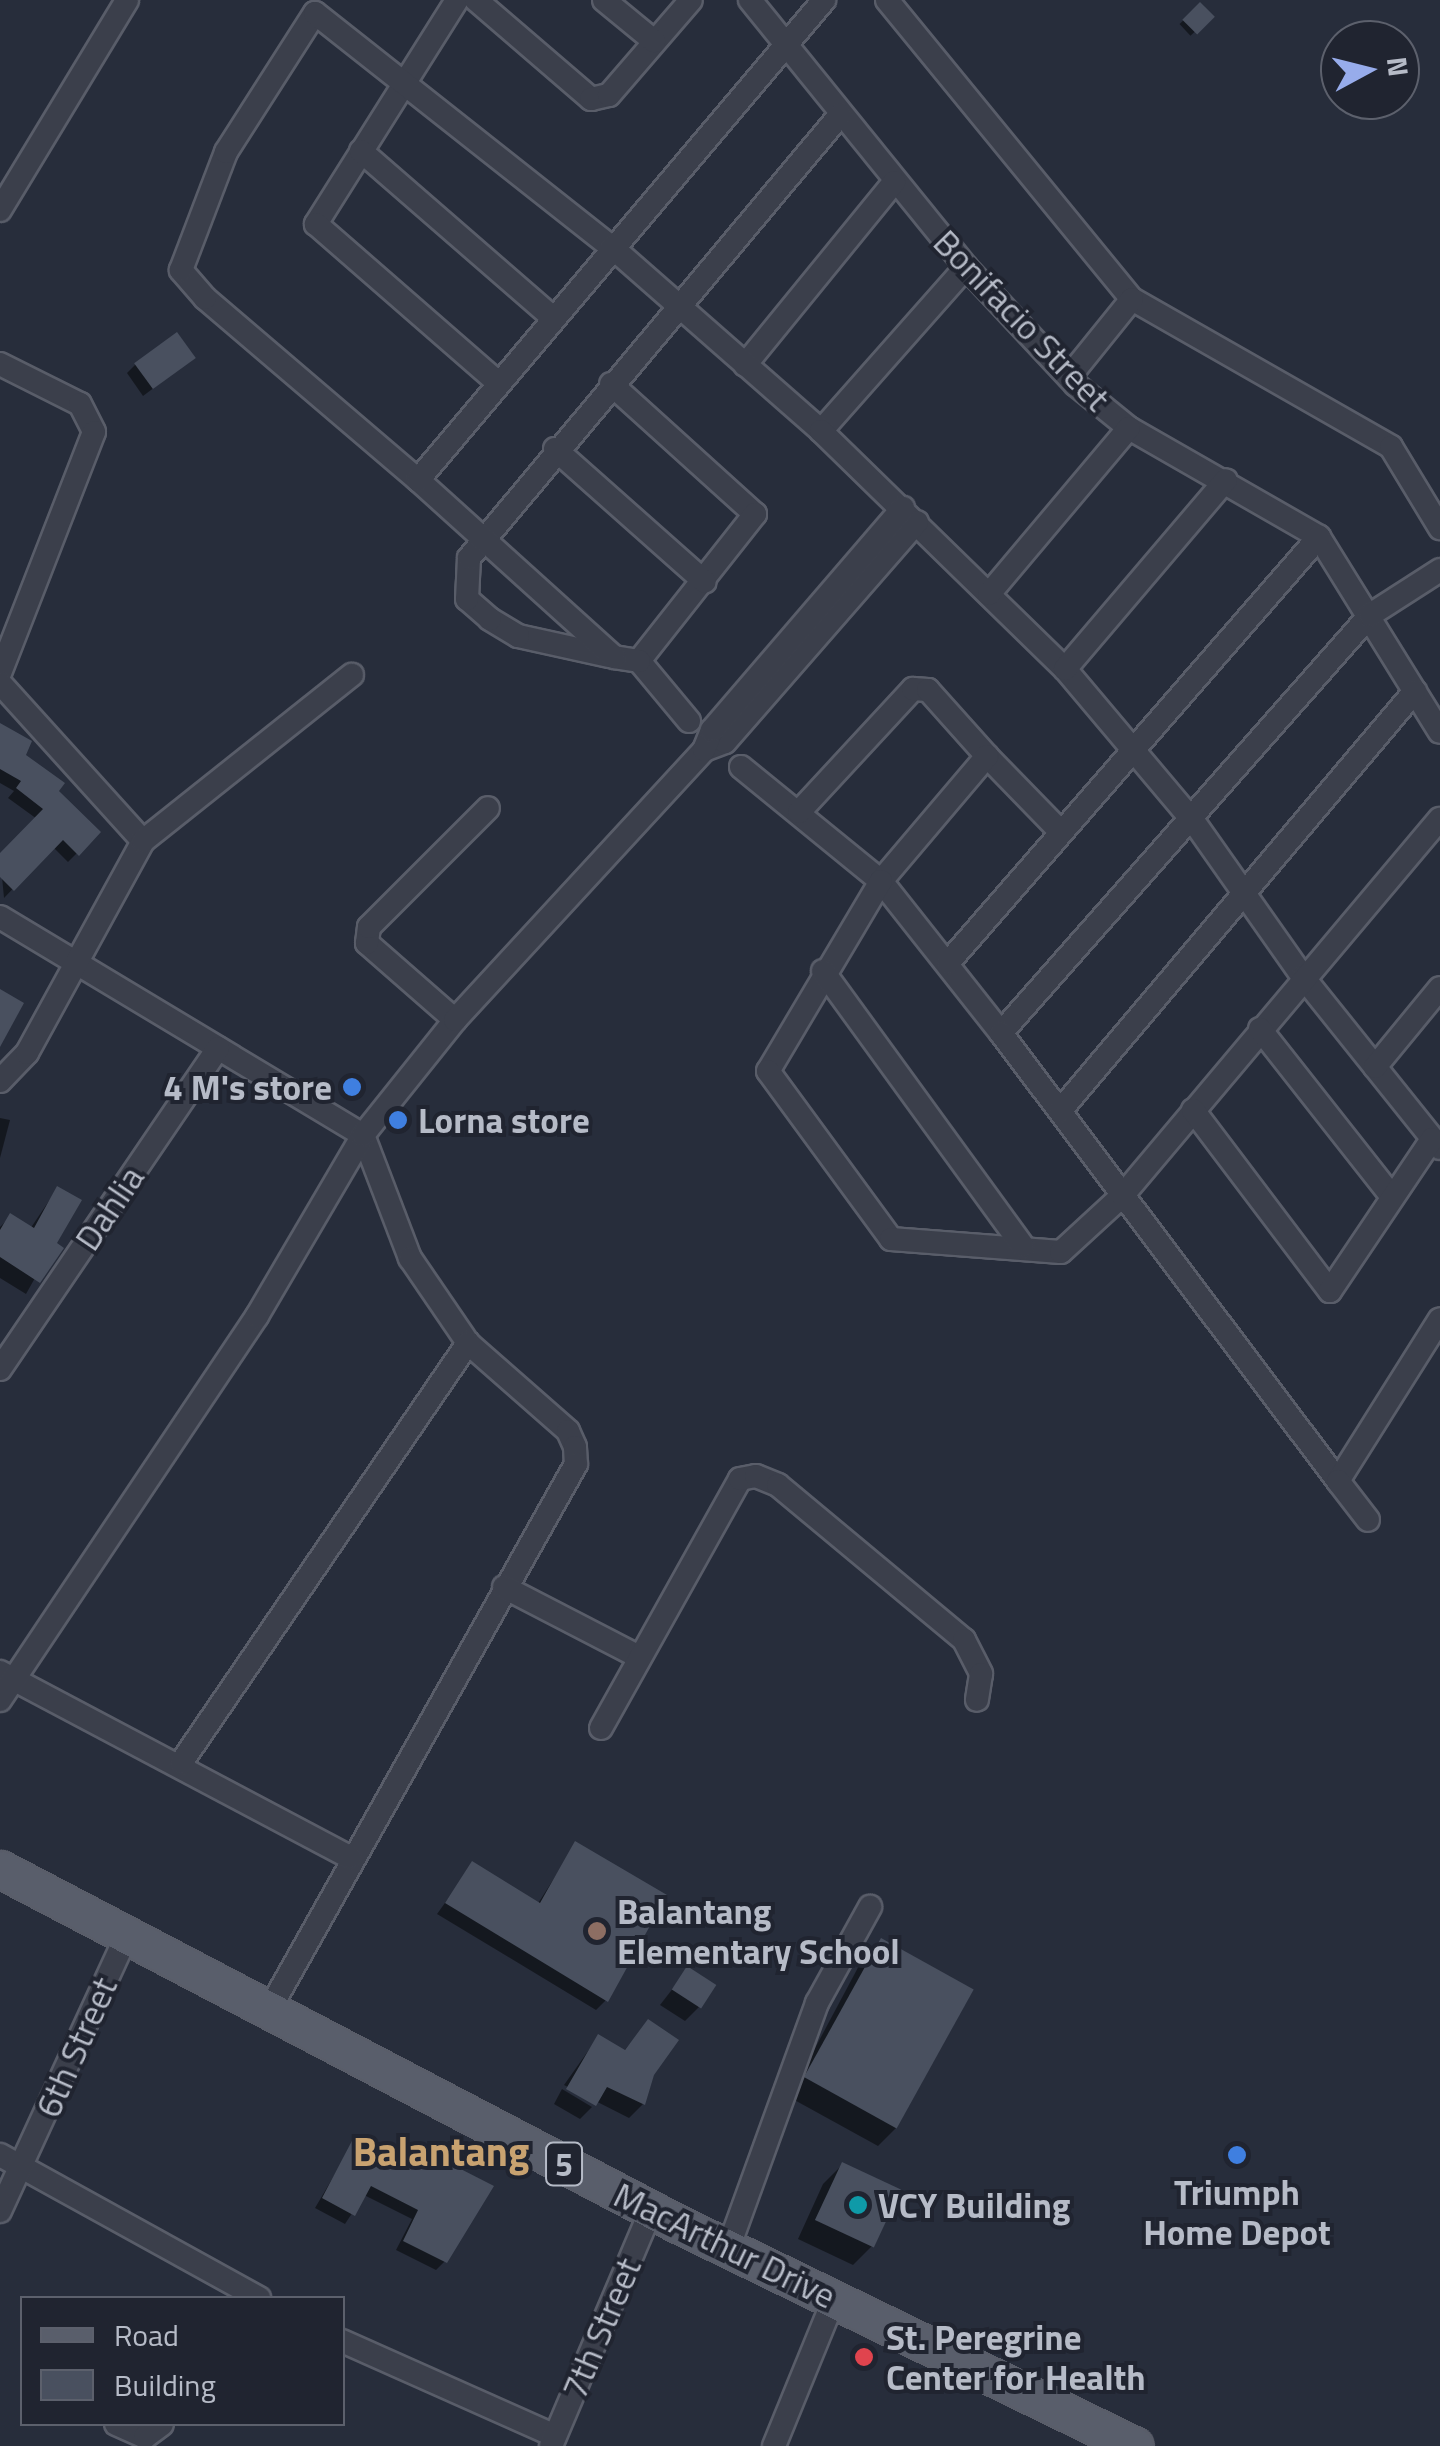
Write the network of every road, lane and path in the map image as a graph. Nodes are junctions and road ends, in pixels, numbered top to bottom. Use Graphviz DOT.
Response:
graph roads {
  1 [pos="127,0"];
  2 [pos="457,0"];
  3 [pos="476,0"];
  4 [pos="604,0"];
  5 [pos="691,0"];
  6 [pos="750,0"];
  7 [pos="824,0"];
  8 [pos="887,0"];
  9 [pos="319,6"];
  10 [pos="784,40"];
  11 [pos="654,42"];
  12 [pos="405,81"];
  13 [pos="840,115"];
  14 [pos="361,151"];
  15 [pos="894,182"];
  16 [pos="0,210"];
  17 [pos="613,248"];
  18 [pos="966,267"];
  19 [pos="1132,299"];
  20 [pos="679,309"];
  21 [pos="552,317"];
  22 [pos="0,364"];
  23 [pos="745,365"];
  24 [pos="1069,377"];
  25 [pos="498,383"];
  26 [pos="611,384"];
  27 [pos="1129,428"];
  28 [pos="822,431"];
  29 [pos="554,449"];
  30 [pos="418,480"];
  31 [pos="1226,480"];
  32 [pos="910,515"];
  33 [pos="1440,528"];
  34 [pos="1319,537"];
  35 [pos="482,538"];
  36 [pos="1440,570"];
  37 [pos="705,582"];
  38 [pos="989,594"];
  39 [pos="1370,616"];
  40 [pos="614,658"];
  41 [pos="640,661"];
  42 [pos="1065,668"];
  43 [pos="0,673"];
  44 [pos="352,676"];
  45 [pos="0,683"];
  46 [pos="1415,691"];
  47 [pos="689,721"];
  48 [pos="1440,732"];
  49 [pos="1137,750"];
  50 [pos="987,756"];
  51 [pos="742,767"];
  52 [pos="488,808"];
  53 [pos="799,812"];
  54 [pos="1440,819"];
  55 [pos="1194,822"];
  56 [pos="1059,830"];
  57 [pos="142,842"];
  58 [pos="881,880"];
  59 [pos="1244,897"];
  60 [pos="0,917"];
  61 [pos="76,963"];
  62 [pos="948,963"];
  63 [pos="823,970"];
  64 [pos="1303,978"];
  65 [pos="1440,988"];
  66 [pos="455,1020"];
  67 [pos="1260,1030"];
  68 [pos="1002,1033"];
  69 [pos="218,1048"];
  70 [pos="1375,1067"];
  71 [pos="0,1081"];
  72 [pos="1193,1110"];
  73 [pos="1060,1112"];
  74 [pos="364,1135"];
  75 [pos="1436,1144"];
  76 [pos="1123,1195"];
  77 [pos="1392,1197"];
  78 [pos="1023,1246"];
  79 [pos="1440,1319"];
  80 [pos="468,1343"];
  81 [pos="0,1370"];
  82 [pos="1338,1480"];
  83 [pos="1368,1520"];
  84 [pos="504,1587"];
  85 [pos="637,1656"];
  86 [pos="6,1676"];
  87 [pos="0,1700"];
  88 [pos="977,1700"];
  89 [pos="602,1728"];
  90 [pos="181,1763"];
  91 [pos="350,1857"];
  92 [pos="0,1869"];
  93 [pos="870,1907"];
  94 [pos="126,1937"];
  95 [pos="268,2012"];
  96 [pos="0,2155"];
  97 [pos="23,2166"];
  98 [pos="651,2210"];
  99 [pos="0,2212"];
  100 [pos="728,2249"];
  101 [pos="250,2296"];
  102 [pos="834,2299"];
  103 [pos="345,2342"];
  104 [pos="120,2426"];
  105 [pos="159,2426"];
  106 [pos="553,2441"];
  107 [pos="774,2446"];
  108 [pos="1135,2446"];
  1 -- 16 [label="street"];
  2 -- 12 [label="street"];
  3 -- 11 [label="street"];
  4 -- 11 [label="street"];
  5 -- 11 [label="street"];
  6 -- 10 [label="street, Bonifacio Street"];
  7 -- 10 [label="street"];
  8 -- 19 [label="street"];
  9 -- 12 [label="street"];
  9 -- 30 [label="street"];
  10 -- 13 [label="street, Bonifacio Street"];
  10 -- 17 [label="street"];
  12 -- 14 [label="street"];
  12 -- 17 [label="street"];
  13 -- 15 [label="street, Bonifacio Street"];
  13 -- 20 [label="street"];
  14 -- 21 [label="street"];
  14 -- 25 [label="street"];
  15 -- 18 [label="street, Bonifacio Street"];
  15 -- 23 [label="street"];
  17 -- 20 [label="street"];
  17 -- 21 [label="street"];
  18 -- 24 [label="street, Bonifacio Street"];
  18 -- 28 [label="street"];
  19 -- 24 [label="street"];
  19 -- 33 [label="street"];
  20 -- 23 [label="street"];
  20 -- 26 [label="street"];
  21 -- 25 [label="street"];
  22 -- 43 [label="street"];
  23 -- 28 [label="street"];
  24 -- 27 [label="street, Bonifacio Street"];
  25 -- 30 [label="street"];
  26 -- 29 [label="street"];
  26 -- 37 [label="street"];
  27 -- 31 [label="street, Bonifacio Street"];
  27 -- 38 [label="street"];
  28 -- 32 [label="street"];
  29 -- 35 [label="street"];
  29 -- 37 [label="street"];
  30 -- 35 [label="street"];
  31 -- 34 [label="street, Bonifacio Street"];
  31 -- 42 [label="street"];
  32 -- 38 [label="street"];
  32 -- 66 [label="street"];
  34 -- 39 [label="street, Bonifacio Street"];
  34 -- 49 [label="street"];
  35 -- 40 [label="street"];
  35 -- 40 [label="street"];
  36 -- 39 [label="street"];
  37 -- 41 [label="street"];
  38 -- 42 [label="street"];
  39 -- 46 [label="street, Bonifacio Street"];
  39 -- 55 [label="street"];
  40 -- 41 [label="street"];
  41 -- 47 [label="street"];
  42 -- 49 [label="street"];
  44 -- 57 [label="street"];
  45 -- 57 [label="street"];
  46 -- 48 [label="street, Bonifacio Street"];
  46 -- 59 [label="street"];
  49 -- 55 [label="street"];
  49 -- 56 [label="street"];
  50 -- 53 [label="street"];
  50 -- 56 [label="street"];
  50 -- 58 [label="street"];
  51 -- 53 [label="street"];
  52 -- 66 [label="street"];
  53 -- 58 [label="street"];
  54 -- 64 [label="street"];
  55 -- 59 [label="street"];
  55 -- 68 [label="street"];
  56 -- 62 [label="street"];
  57 -- 61 [label="street"];
  58 -- 62 [label="street"];
  58 -- 63 [label="street"];
  59 -- 64 [label="street"];
  59 -- 73 [label="street"];
  60 -- 61 [label="street"];
  61 -- 69 [label="street"];
  61 -- 71 [label="street"];
  62 -- 68 [label="street"];
  63 -- 78 [label="street"];
  63 -- 78 [label="street"];
  64 -- 67 [label="street"];
  64 -- 70 [label="street"];
  65 -- 70 [label="street"];
  66 -- 74 [label="street"];
  67 -- 72 [label="street"];
  67 -- 77 [label="street"];
  68 -- 73 [label="street"];
  69 -- 74 [label="street"];
  69 -- 81 [label="street, Dahlia"];
  70 -- 75 [label="street"];
  72 -- 76 [label="street"];
  72 -- 77 [label="street"];
  73 -- 76 [label="street"];
  74 -- 80 [label="street"];
  74 -- 86 [label="street"];
  75 -- 77 [label="street"];
  76 -- 78 [label="street"];
  76 -- 82 [label="street"];
  79 -- 82 [label="street"];
  80 -- 84 [label="street"];
  80 -- 90 [label="street"];
  82 -- 83 [label="street"];
  84 -- 85 [label="street"];
  84 -- 91 [label="street"];
  85 -- 88 [label="street"];
  85 -- 89 [label="street"];
  86 -- 87 [label="street"];
  86 -- 90 [label="street"];
  90 -- 91 [label="street"];
  91 -- 95 [label="street"];
  92 -- 94 [label="main road, MacArthur Drive / 5"];
  93 -- 100 [label="street"];
  94 -- 95 [label="main road, MacArthur Drive / 5"];
  94 -- 97 [label="street, 6th Street"];
  95 -- 98 [label="main road, MacArthur Drive / 5"];
  96 -- 97 [label="street"];
  97 -- 99 [label="street, 6th Street"];
  97 -- 101 [label="street"];
  98 -- 100 [label="main road, MacArthur Drive / 5"];
  98 -- 106 [label="street, 7th Street"];
  100 -- 102 [label="main road, MacArthur Drive / 5"];
  102 -- 107 [label="street"];
  102 -- 108 [label="main road, MacArthur Drive / 5"];
  103 -- 106 [label="street"];
  104 -- 105 [label="street"];
}
